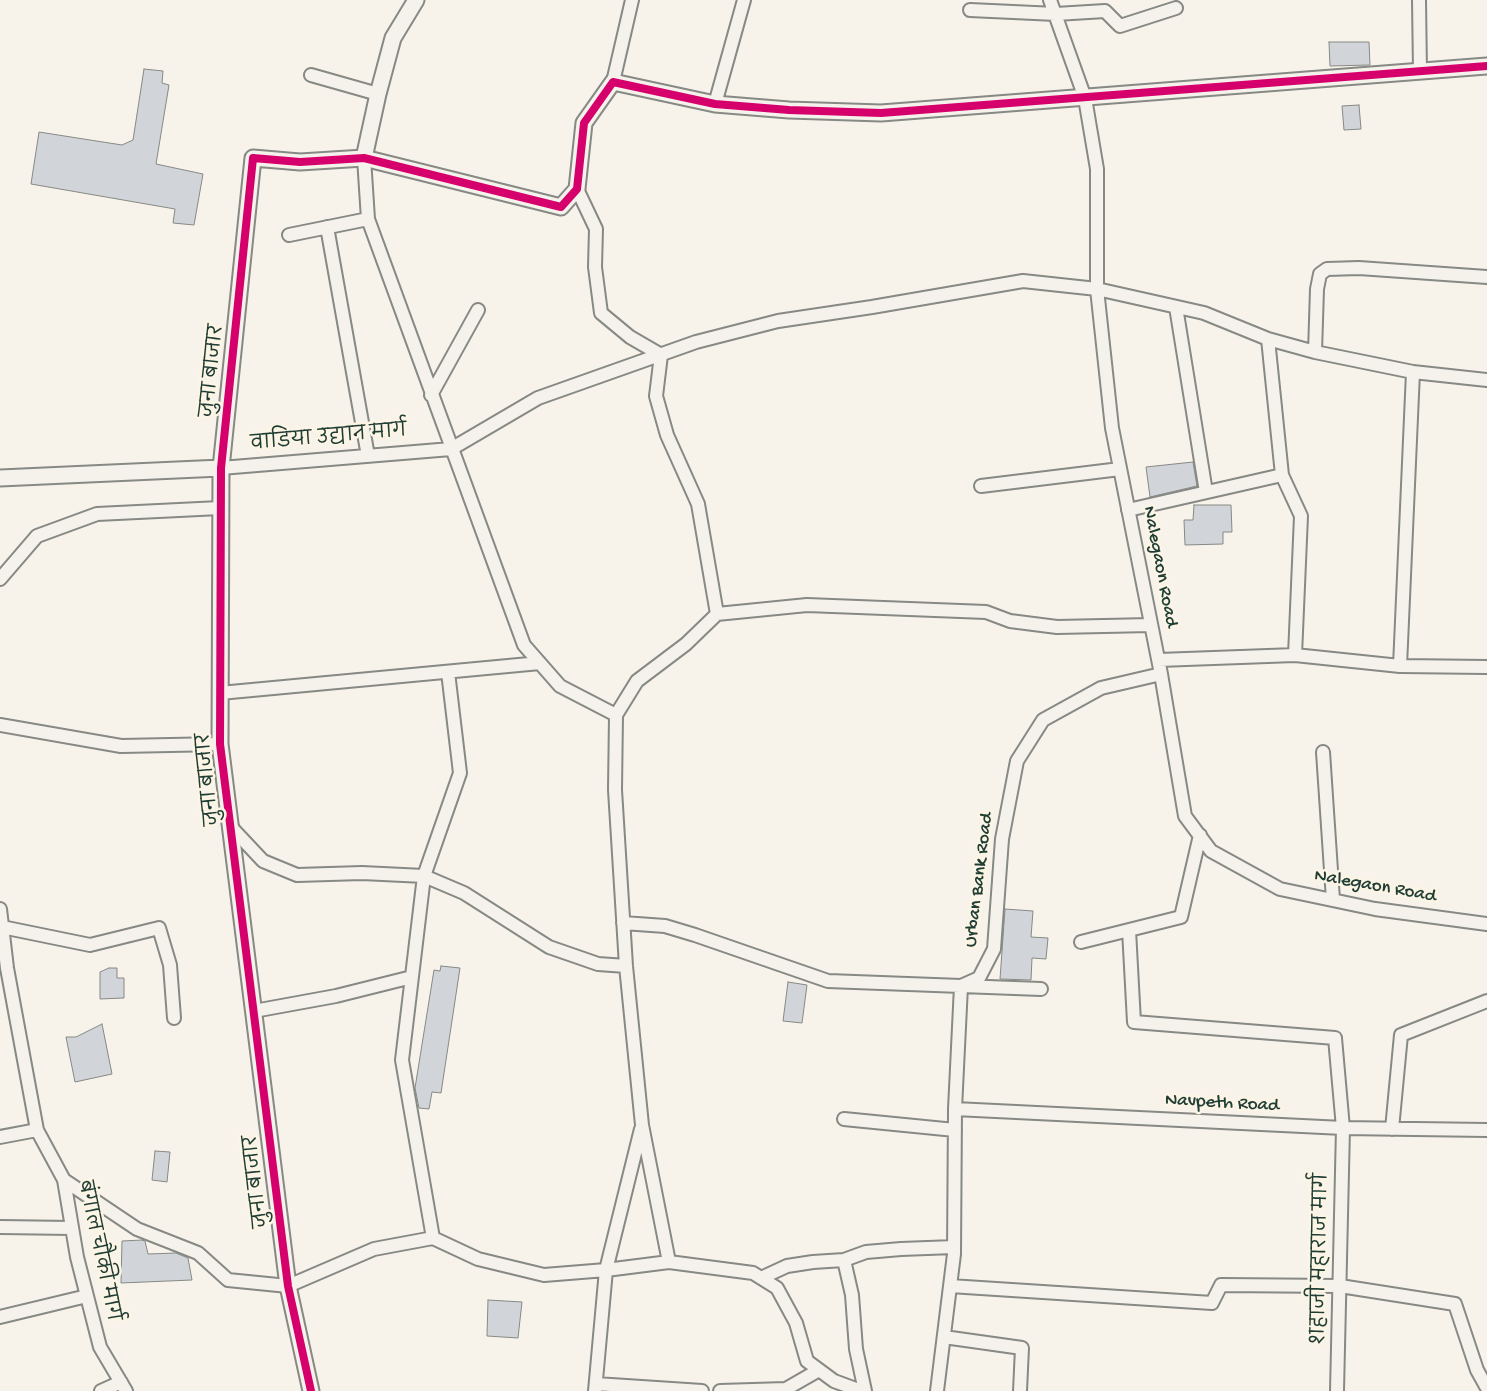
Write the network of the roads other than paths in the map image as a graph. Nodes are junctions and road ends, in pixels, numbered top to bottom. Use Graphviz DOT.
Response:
graph roads {
  1 [pos="416,0"];
  2 [pos="632,0"];
  3 [pos="744,0"];
  4 [pos="1050,0"];
  5 [pos="1419,0"];
  6 [pos="1176,8"];
  7 [pos="970,10"];
  8 [pos="1056,14"];
  9 [pos="1487,66"];
  10 [pos="1420,71"];
  11 [pos="312,75"];
  12 [pos="614,82"];
  13 [pos="378,94"];
  14 [pos="1085,98"];
  15 [pos="715,104"];
  16 [pos="364,158"];
  17 [pos="577,189"];
  18 [pos="368,219"];
  19 [pos="326,227"];
  20 [pos="289,235"];
  21 [pos="1487,277"];
  22 [pos="1097,289"];
  23 [pos="1176,307"];
  24 [pos="478,310"];
  25 [pos="1268,339"];
  26 [pos="1315,352"];
  27 [pos="661,355"];
  28 [pos="1413,372"];
  29 [pos="1487,380"];
  30 [pos="431,395"];
  31 [pos="451,449"];
  32 [pos="368,456"];
  33 [pos="221,468"];
  34 [pos="1120,470"];
  35 [pos="1282,475"];
  36 [pos="0,478"];
  37 [pos="981,486"];
  38 [pos="1206,492"];
  39 [pos="220,508"];
  40 [pos="1128,510"];
  41 [pos="0,579"];
  42 [pos="717,614"];
  43 [pos="1151,625"];
  44 [pos="1295,655"];
  45 [pos="1159,660"];
  46 [pos="540,663"];
  47 [pos="1400,666"];
  48 [pos="1487,667"];
  49 [pos="448,672"];
  50 [pos="1161,674"];
  51 [pos="220,693"];
  52 [pos="616,715"];
  53 [pos="0,725"];
  54 [pos="220,744"];
  55 [pos="1323,752"];
  56 [pos="231,826"];
  57 [pos="1200,835"];
  58 [pos="424,876"];
  59 [pos="1333,900"];
  60 [pos="0,909"];
  61 [pos="623,923"];
  62 [pos="1487,924"];
  63 [pos="2,928"];
  64 [pos="1129,930"];
  65 [pos="1081,942"];
  66 [pos="626,966"];
  67 [pos="412,977"];
  68 [pos="961,986"];
  69 [pos="1041,989"];
  70 [pos="1487,1001"];
  71 [pos="254,1011"];
  72 [pos="174,1018"];
  73 [pos="955,1109"];
  74 [pos="844,1119"];
  75 [pos="642,1125"];
  76 [pos="1343,1128"];
  77 [pos="1392,1129"];
  78 [pos="37,1130"];
  79 [pos="955,1130"];
  80 [pos="1487,1130"];
  81 [pos="0,1137"];
  82 [pos="64,1180"];
  83 [pos="0,1227"];
  84 [pos="72,1228"];
  85 [pos="433,1238"];
  86 [pos="954,1247"];
  87 [pos="844,1260"];
  88 [pos="669,1262"];
  89 [pos="606,1270"];
  90 [pos="761,1278"];
  91 [pos="288,1286"];
  92 [pos="950,1286"];
  93 [pos="1340,1286"];
  94 [pos="87,1296"];
  95 [pos="0,1317"];
  96 [pos="944,1337"];
  97 [pos="819,1370"];
  98 [pos="124,1386"];
  99 [pos="596,1387"];
  100 [pos="1487,1388"];
  101 [pos="101,1391"];
  102 [pos="311,1391"];
  103 [pos="702,1391"];
  104 [pos="720,1391"];
  105 [pos="861,1391"];
  106 [pos="865,1391"];
  107 [pos="937,1391"];
  108 [pos="1020,1391"];
  109 [pos="1337,1391"];
  1 -- 13 [label="street"];
  2 -- 12 [label="street"];
  3 -- 15 [label="street"];
  4 -- 8 [label="street, Nalegaon Road"];
  5 -- 10 [label="street"];
  6 -- 8 [label="street"];
  7 -- 8 [label="street"];
  8 -- 14 [label="street, Nalegaon Road"];
  9 -- 10 [label="street"];
  10 -- 14 [label="street"];
  11 -- 13 [label="street"];
  12 -- 15 [label="street"];
  12 -- 17 [label="street"];
  13 -- 16 [label="street"];
  14 -- 15 [label="street"];
  14 -- 22 [label="street, Nalegaon Road"];
  16 -- 17 [label="street"];
  16 -- 18 [label="street"];
  16 -- 33 [label="street, जुना बाजार"];
  17 -- 27 [label="street"];
  18 -- 19 [label="street"];
  18 -- 30 [label="street"];
  19 -- 20 [label="street"];
  19 -- 32 [label="street"];
  21 -- 26 [label="street"];
  22 -- 23 [label="street"];
  22 -- 27 [label="street"];
  22 -- 34 [label="street, Nalegaon Road"];
  23 -- 25 [label="street"];
  23 -- 38 [label="street"];
  24 -- 30 [label="street"];
  25 -- 26 [label="street"];
  25 -- 35 [label="street"];
  26 -- 28 [label="street"];
  27 -- 31 [label="street"];
  27 -- 42 [label="street"];
  28 -- 29 [label="street"];
  28 -- 47 [label="street"];
  30 -- 31 [label="street"];
  31 -- 32 [label="street, वाडिया उद्यान मार्ग"];
  31 -- 46 [label="street"];
  32 -- 33 [label="street, वाडिया उद्यान मार्ग"];
  33 -- 36 [label="street, वाडिया उद्यान मार्ग"];
  33 -- 39 [label="street, जुना बाजार"];
  34 -- 37 [label="street"];
  34 -- 40 [label="street, Nalegaon Road"];
  35 -- 38 [label="street"];
  35 -- 44 [label="street"];
  38 -- 40 [label="street"];
  39 -- 41 [label="street"];
  39 -- 51 [label="street, जुना बाजार"];
  40 -- 43 [label="street, Nalegaon Road"];
  42 -- 43 [label="street"];
  42 -- 52 [label="street"];
  43 -- 45 [label="street, Nalegaon Road"];
  44 -- 45 [label="street"];
  44 -- 47 [label="street"];
  45 -- 50 [label="street, Nalegaon Road"];
  46 -- 49 [label="street"];
  46 -- 52 [label="street"];
  47 -- 48 [label="street"];
  49 -- 51 [label="street"];
  49 -- 58 [label="street"];
  50 -- 57 [label="street, Nalegaon Road"];
  50 -- 68 [label="street, Urban Bank Road"];
  51 -- 54 [label="street, जुना बाजार"];
  52 -- 61 [label="street"];
  53 -- 54 [label="street"];
  54 -- 56 [label="street, जुना बाजार"];
  55 -- 59 [label="street"];
  56 -- 58 [label="street"];
  56 -- 71 [label="street, जुना बाजार"];
  57 -- 59 [label="street, Nalegaon Road"];
  57 -- 64 [label="street"];
  58 -- 66 [label="street"];
  58 -- 67 [label="street"];
  59 -- 62 [label="street, Nalegaon Road"];
  60 -- 63 [label="street, बंगाल चौकी मार्ग"];
  61 -- 66 [label="street"];
  61 -- 68 [label="street"];
  63 -- 72 [label="street"];
  63 -- 78 [label="street, बंगाल चौकी मार्ग"];
  64 -- 65 [label="street"];
  64 -- 76 [label="street, शहाजी महाराज मार्ग"];
  66 -- 75 [label="street"];
  67 -- 71 [label="street"];
  67 -- 85 [label="street"];
  68 -- 69 [label="street"];
  68 -- 73 [label="street"];
  70 -- 77 [label="street"];
  71 -- 91 [label="street, जुना बाजार"];
  73 -- 76 [label="street, Navpeth Road"];
  73 -- 79 [label="street"];
  74 -- 79 [label="street"];
  75 -- 88 [label="street"];
  75 -- 89 [label="street"];
  76 -- 77 [label="street, Navpeth Road"];
  76 -- 93 [label="street, शहाजी महाराज मार्ग"];
  77 -- 80 [label="street, Navpeth Road"];
  78 -- 81 [label="street"];
  78 -- 82 [label="street, बंगाल चौकी मार्ग"];
  79 -- 86 [label="street"];
  82 -- 84 [label="street, बंगाल चौकी मार्ग"];
  82 -- 91 [label="street"];
  83 -- 84 [label="street"];
  84 -- 94 [label="street, बंगाल चौकी मार्ग"];
  85 -- 89 [label="street"];
  85 -- 91 [label="street"];
  86 -- 87 [label="street"];
  86 -- 92 [label="street"];
  87 -- 90 [label="street"];
  87 -- 106 [label="street"];
  88 -- 89 [label="street"];
  88 -- 90 [label="street"];
  89 -- 99 [label="street"];
  90 -- 97 [label="street"];
  91 -- 102 [label="street, जुना बाजार"];
  92 -- 93 [label="street"];
  92 -- 96 [label="street"];
  93 -- 100 [label="street"];
  93 -- 109 [label="street, शहाजी महाराज मार्ग"];
  94 -- 95 [label="street"];
  94 -- 98 [label="street, बंगाल चौकी मार्ग"];
  96 -- 107 [label="street"];
  96 -- 108 [label="street"];
  97 -- 104 [label="street"];
  97 -- 105 [label="street"];
  98 -- 101 [label="street"];
  99 -- 103 [label="street"];
}
